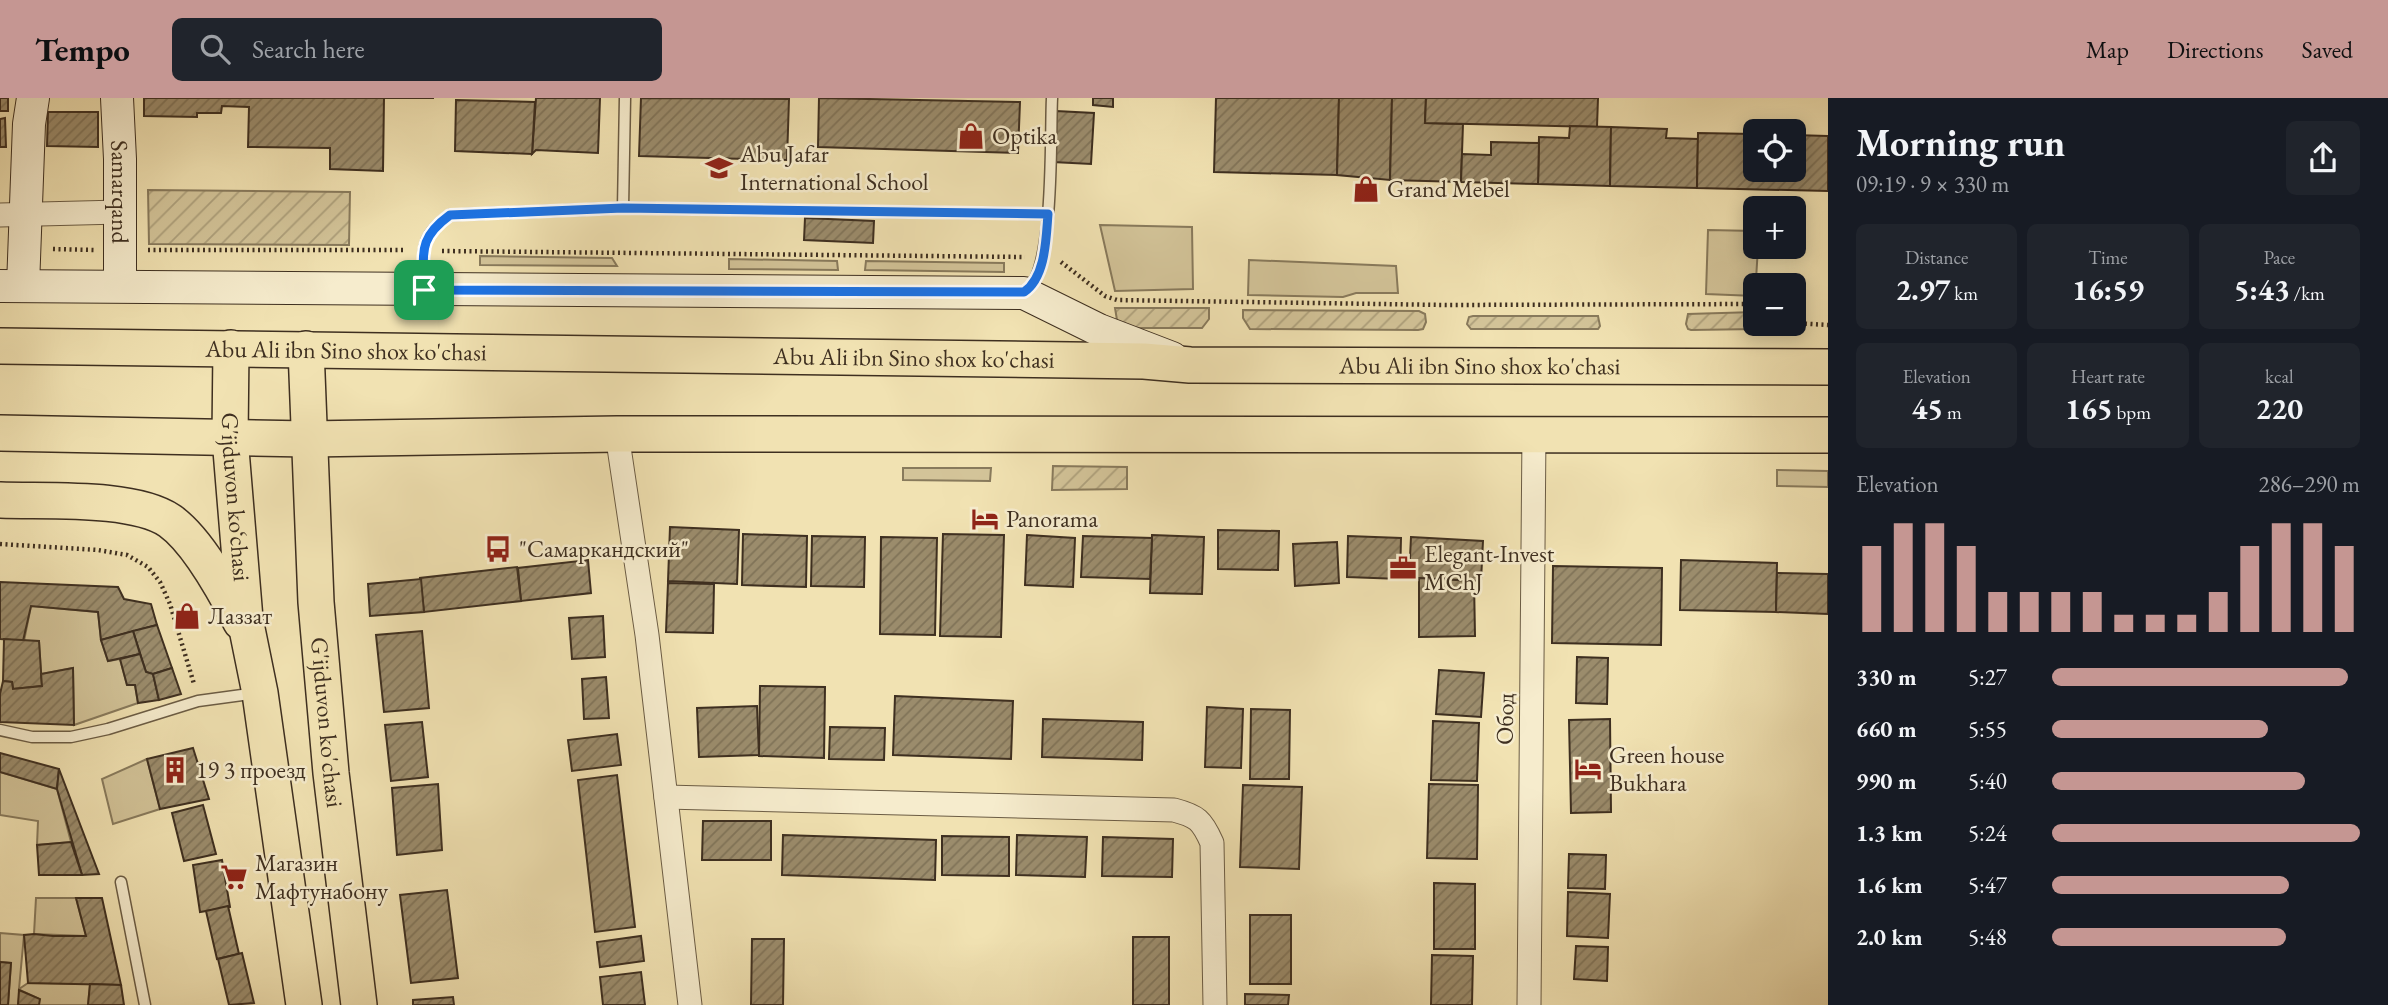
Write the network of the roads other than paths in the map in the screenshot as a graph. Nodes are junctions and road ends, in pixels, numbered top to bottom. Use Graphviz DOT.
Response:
graph roads {
  1 [pos="33,98"];
  2 [pos="117,98"];
  3 [pos="625,98"];
  4 [pos="1052,98"];
  5 [pos="623,208"];
  6 [pos="120,212"];
  7 [pos="1048,214"];
  8 [pos="14,215"];
  9 [pos="12,286"];
  10 [pos="120,286"];
  11 [pos="424,290"];
  12 [pos="1024,292"];
  13 [pos="0,346"];
  14 [pos="230,348"];
  15 [pos="306,349"];
  16 [pos="1190,365"];
  17 [pos="1828,367"];
  18 [pos="0,433"];
  19 [pos="1534,433"];
  20 [pos="617,434"];
  21 [pos="1828,435"];
  22 [pos="230,438"];
  23 [pos="308,439"];
  24 [pos="0,500"];
  25 [pos="250,645"];
  26 [pos="260,693"];
  27 [pos="0,730"];
  28 [pos="666,797"];
  29 [pos="121,882"];
  30 [pos="145,1005"];
  31 [pos="304,1005"];
  32 [pos="359,1005"];
  33 [pos="690,1005"];
  34 [pos="1215,1005"];
  35 [pos="1528,1005"];
  1 -- 8 [label="street"];
  2 -- 6 [label="street, Samarqand"];
  3 -- 5 [label="lane"];
  4 -- 7 [label="lane"];
  5 -- 7 [label="lane"];
  5 -- 11 [label="lane"];
  6 -- 8 [label="street"];
  6 -- 10 [label="street, Samarqand"];
  7 -- 12 [label="lane"];
  8 -- 9 [label="street"];
  9 -- 10 [label="street"];
  10 -- 11 [label="street"];
  11 -- 12 [label="street"];
  12 -- 16 [label="street"];
  13 -- 14 [label="main road, Abu Ali ibn Sino shox ko'chasi"];
  14 -- 15 [label="main road, Abu Ali ibn Sino shox ko'chasi"];
  14 -- 22 [label="main road, G'ijduvon ko‘chasi"];
  15 -- 16 [label="main road, Abu Ali ibn Sino shox ko'chasi"];
  15 -- 23 [label="main road"];
  16 -- 17 [label="main road, Abu Ali ibn Sino shox ko'chasi"];
  18 -- 22 [label="main road"];
  19 -- 20 [label="main road"];
  19 -- 21 [label="main road"];
  19 -- 35 [label="street, Обод"];
  20 -- 23 [label="main road"];
  20 -- 28 [label="street"];
  22 -- 23 [label="main road"];
  22 -- 25 [label="main road, G'ijduvon ko‘chasi"];
  23 -- 32 [label="main road, G'ijduvon ko'chasi"];
  24 -- 25 [label="main road"];
  25 -- 26 [label="main road"];
  26 -- 27 [label="lane"];
  26 -- 31 [label="main road"];
  28 -- 33 [label="street"];
  28 -- 34 [label="street"];
  29 -- 30 [label="lane"];
}
